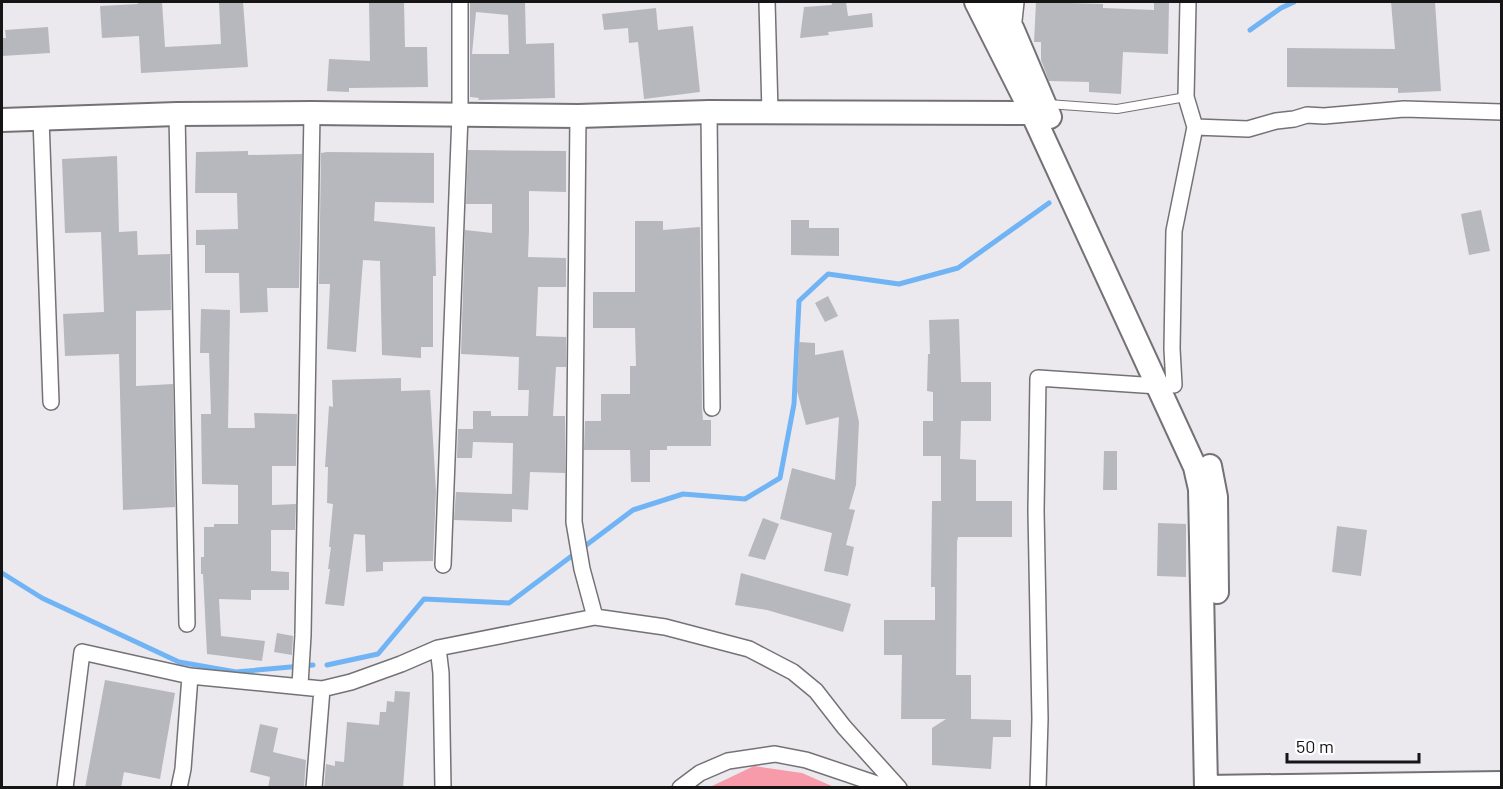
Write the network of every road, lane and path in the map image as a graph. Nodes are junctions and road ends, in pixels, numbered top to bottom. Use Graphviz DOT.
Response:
graph roads {
  1 [pos="460,2"];
  2 [pos="767,2"];
  3 [pos="976,2"];
  4 [pos="997,2"];
  5 [pos="1016,2"];
  6 [pos="1188,2"];
  7 [pos="1013,30"];
  8 [pos="1186,97"];
  9 [pos="1038,108"];
  10 [pos="709,112"];
  11 [pos="770,112"];
  12 [pos="1502,112"];
  13 [pos="312,113"];
  14 [pos="177,114"];
  15 [pos="460,115"];
  16 [pos="578,116"];
  17 [pos="41,118"];
  18 [pos="2,120"];
  19 [pos="1195,127"];
  20 [pos="1166,386"];
  21 [pos="51,402"];
  22 [pos="712,408"];
  23 [pos="443,565"];
  24 [pos="595,617"];
  25 [pos="187,624"];
  26 [pos="438,648"];
  27 [pos="190,676"];
  28 [pos="300,685"];
  29 [pos="322,689"];
  30 [pos="1502,783"];
  31 [pos="1210,787"];
  32 [pos="65,788"];
  33 [pos="179,788"];
  34 [pos="314,788"];
  35 [pos="443,788"];
  36 [pos="680,788"];
  37 [pos="889,788"];
  38 [pos="899,788"];
  39 [pos="1038,788"];
  1 -- 15 [label="street"];
  2 -- 11 [label="street"];
  3 -- 9 [label="street"];
  4 -- 7 [label="street"];
  5 -- 7 [label="street"];
  6 -- 8 [label="street"];
  7 -- 9 [label="street"];
  8 -- 9 [label="lane"];
  8 -- 19 [label="street"];
  9 -- 11 [label="street"];
  9 -- 20 [label="street"];
  10 -- 11 [label="street"];
  10 -- 16 [label="street"];
  10 -- 22 [label="street"];
  12 -- 19 [label="street"];
  13 -- 14 [label="street"];
  13 -- 15 [label="street"];
  13 -- 28 [label="street"];
  14 -- 17 [label="street"];
  14 -- 25 [label="street"];
  15 -- 16 [label="street"];
  15 -- 23 [label="street"];
  16 -- 24 [label="street"];
  17 -- 18 [label="street"];
  17 -- 21 [label="street"];
  19 -- 20 [label="street"];
  20 -- 31 [label="street"];
  20 -- 39 [label="street"];
  24 -- 26 [label="street"];
  24 -- 38 [label="street"];
  26 -- 29 [label="street"];
  26 -- 35 [label="street"];
  27 -- 28 [label="street"];
  27 -- 32 [label="street"];
  27 -- 33 [label="street"];
  28 -- 29 [label="street"];
  29 -- 34 [label="street"];
  30 -- 31 [label="street"];
  36 -- 37 [label="street"];
}
